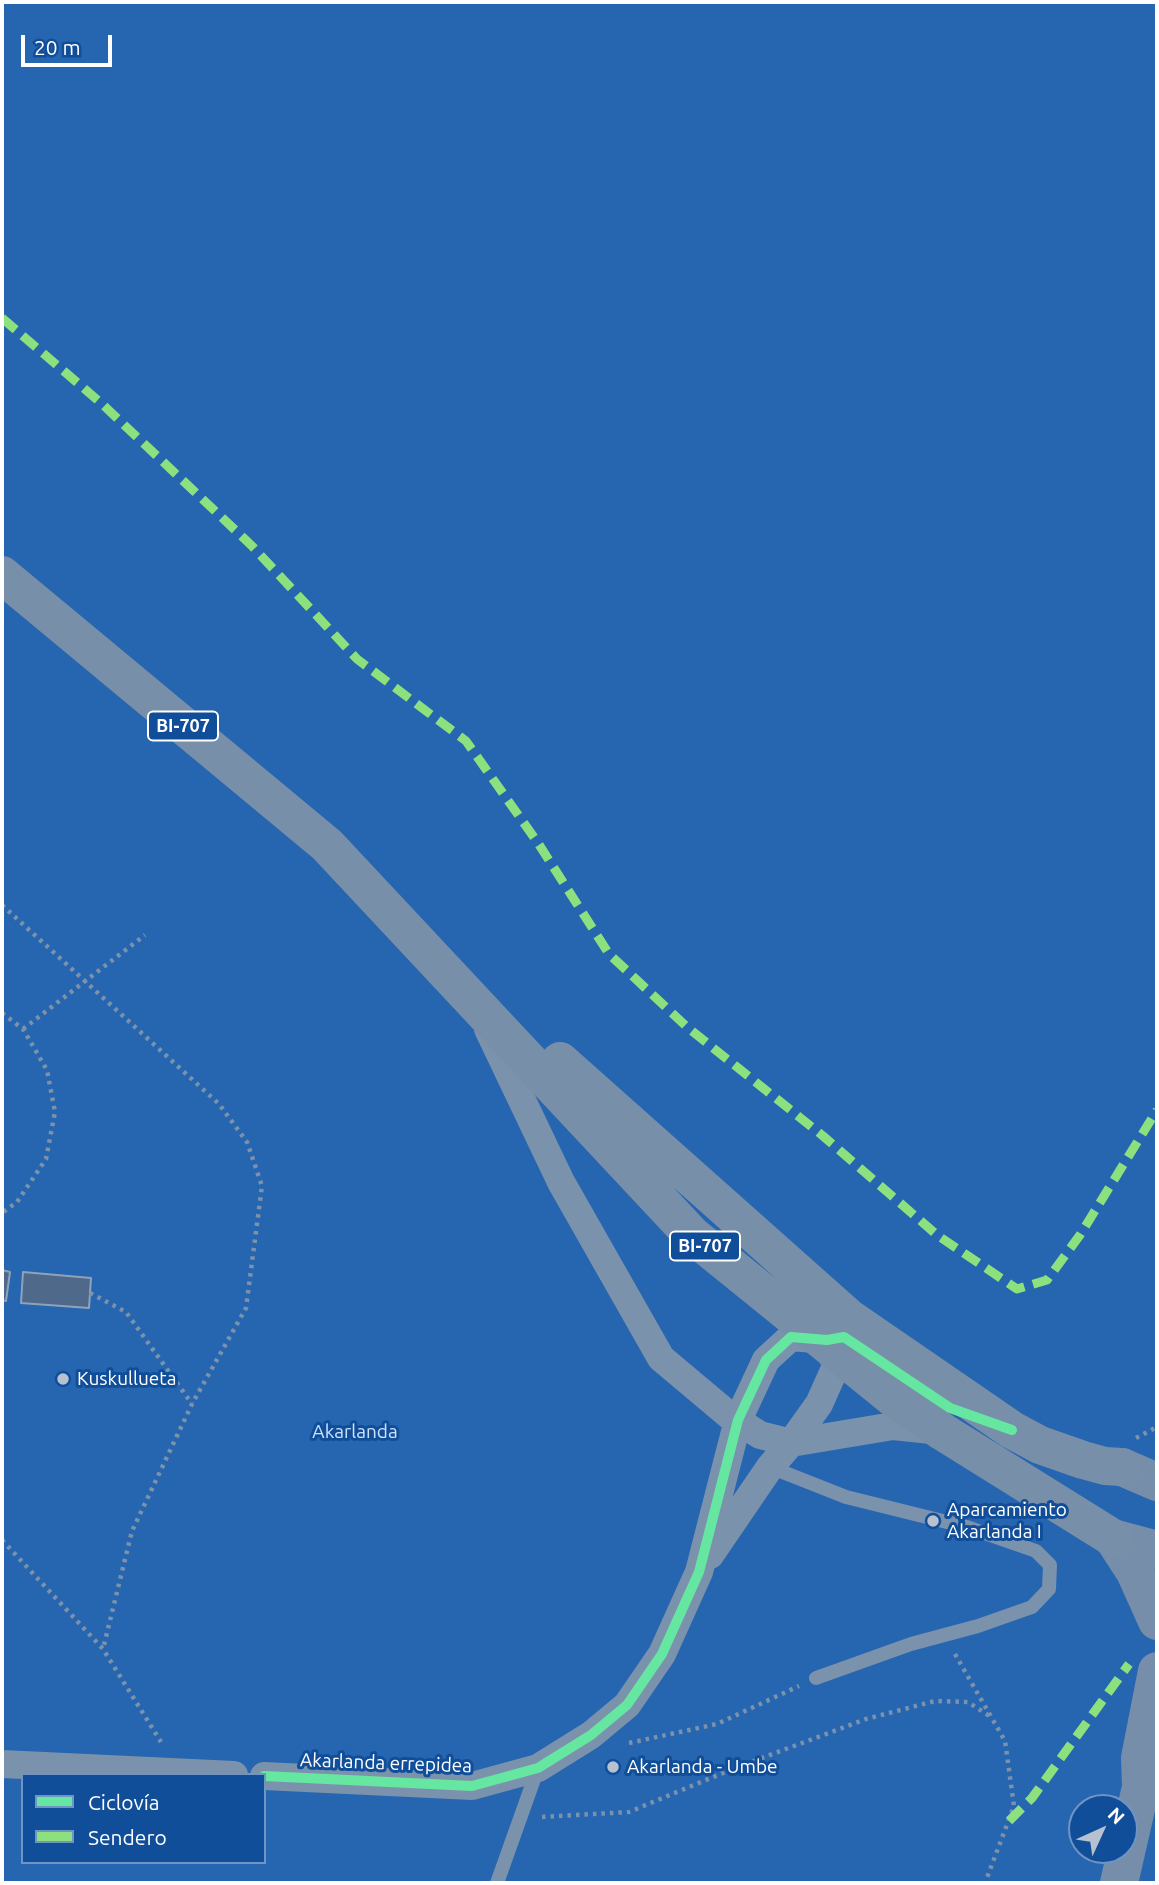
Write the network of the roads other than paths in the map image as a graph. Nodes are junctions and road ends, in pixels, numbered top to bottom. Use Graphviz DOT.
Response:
graph roads {
  1 [pos="2,575"];
  2 [pos="361,881"];
  3 [pos="477,1005"];
  4 [pos="625,1120"];
  5 [pos="826,1342"];
  6 [pos="738,1420"];
  7 [pos="1012,1430"];
  8 [pos="943,1432"];
  9 [pos="792,1443"];
  10 [pos="1139,1463"];
  11 [pos="770,1467"];
  12 [pos="1157,1482"];
  13 [pos="1113,1538"];
  14 [pos="1157,1550"];
  15 [pos="699,1572"];
  16 [pos="1157,1621"];
  17 [pos="1157,1671"];
  18 [pos="816,1678"];
  19 [pos="1157,1750"];
  20 [pos="2,1764"];
  21 [pos="538,1768"];
  22 [pos="198,1773"];
  23 [pos="266,1776"];
  24 [pos="1141,1787"];
  25 [pos="497,1883"];
  26 [pos="1119,1883"];
  1 -- 2 [label="main road, BI-707"];
  2 -- 3 [label="main road, BI-707"];
  2 -- 4 [label="main road, BI-707"];
  3 -- 5 [label="main road, BI-707"];
  3 -- 6 [label="street"];
  4 -- 5 [label="street"];
  4 -- 7 [label="main road, BI-707"];
  5 -- 6 [label="street"];
  5 -- 7 [label="street"];
  5 -- 8 [label="main road, BI-707"];
  5 -- 9 [label="street"];
  6 -- 9 [label="street"];
  6 -- 15 [label="street"];
  7 -- 10 [label="main road, BI-707"];
  8 -- 9 [label="street"];
  8 -- 13 [label="main road, BI-707"];
  9 -- 11 [label="street"];
  10 -- 12 [label="main road"];
  11 -- 15 [label="street"];
  11 -- 18 [label="lane"];
  13 -- 14 [label="main road"];
  13 -- 16 [label="main road"];
  15 -- 21 [label="street, Akarlanda errepidea"];
  17 -- 24 [label="main road"];
  19 -- 24 [label="main road"];
  20 -- 22 [label="street"];
  21 -- 23 [label="street, Akarlanda errepidea"];
  21 -- 25 [label="lane"];
  24 -- 26 [label="main road"];
}
